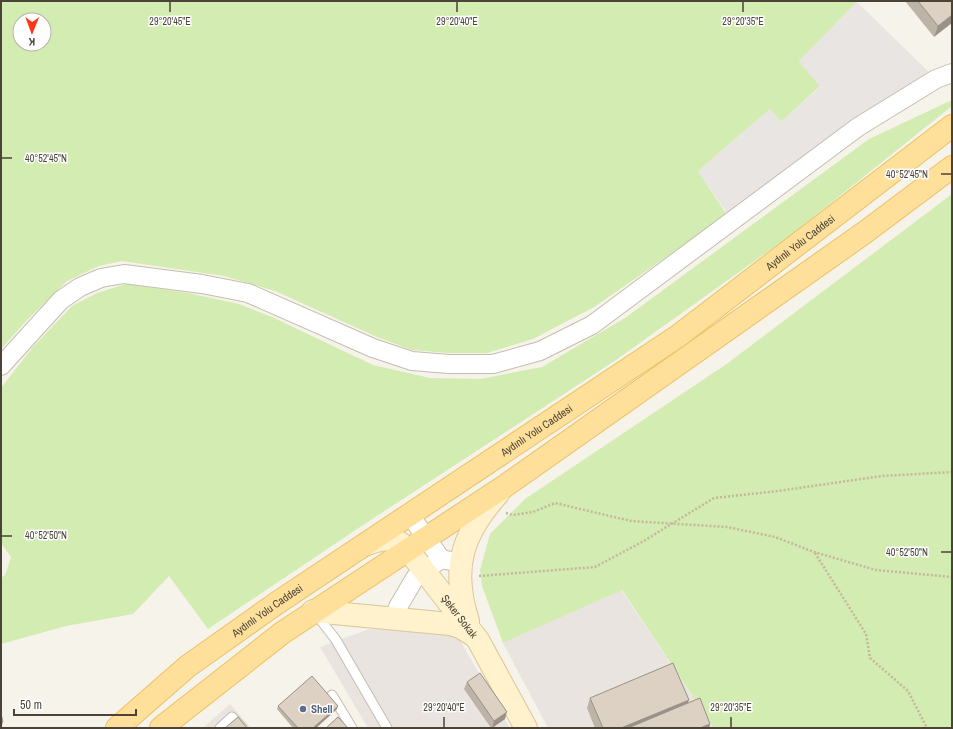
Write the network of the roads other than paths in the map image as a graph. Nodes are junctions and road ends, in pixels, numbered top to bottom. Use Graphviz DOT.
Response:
graph roads {
  1 [pos="952,73"];
  2 [pos="952,126"];
  3 [pos="952,167"];
  4 [pos="1,366"];
  5 [pos="505,486"];
  6 [pos="410,515"];
  7 [pos="426,538"];
  8 [pos="367,544"];
  9 [pos="408,550"];
  10 [pos="447,568"];
  11 [pos="313,611"];
  12 [pos="404,618"];
  13 [pos="478,640"];
  14 [pos="332,696"];
  15 [pos="117,728"];
  16 [pos="161,728"];
  17 [pos="220,728"];
  18 [pos="242,728"];
  19 [pos="352,728"];
  20 [pos="387,728"];
  21 [pos="526,728"];
  1 -- 4 [label="street"];
  2 -- 6 [label="main road, Aydınlı Yolu Caddesi"];
  3 -- 5 [label="main road"];
  5 -- 7 [label="main road"];
  5 -- 10 [label="street"];
  6 -- 7 [label="street"];
  6 -- 8 [label="main road, Aydınlı Yolu Caddesi"];
  7 -- 9 [label="main road"];
  7 -- 10 [label="street"];
  8 -- 9 [label="street, Şeker Sokak"];
  8 -- 15 [label="main road, Aydınlı Yolu Caddesi"];
  9 -- 10 [label="street, Şeker Sokak"];
  9 -- 11 [label="main road"];
  10 -- 12 [label="street"];
  10 -- 13 [label="street, Şeker Sokak"];
  10 -- 13 [label="street"];
  11 -- 12 [label="street"];
  11 -- 16 [label="main road"];
  11 -- 20 [label="lane"];
  12 -- 13 [label="street"];
  13 -- 21 [label="street, Şeker Sokak"];
  14 -- 19 [label="lane"];
  17 -- 18 [label="lane"];
}
